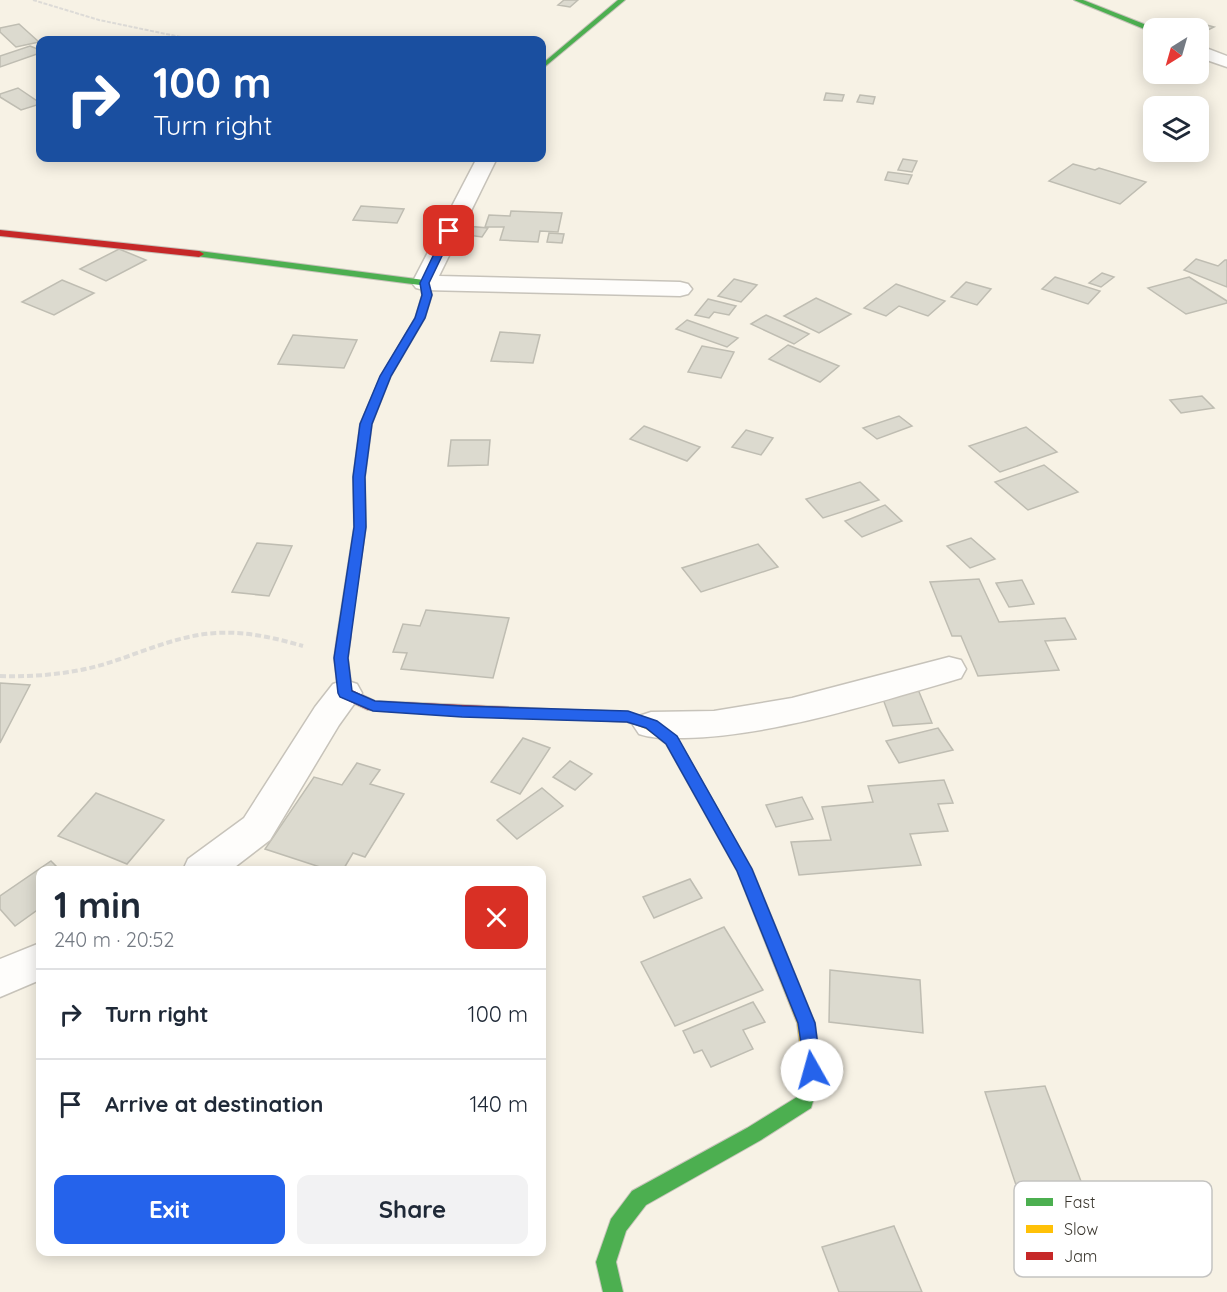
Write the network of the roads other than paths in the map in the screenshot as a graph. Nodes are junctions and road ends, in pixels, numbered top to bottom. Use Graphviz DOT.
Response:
graph roads {
  1 [pos="622,0"];
  2 [pos="1077,0"];
  3 [pos="1143,27"];
  4 [pos="1209,55"];
  5 [pos="1227,62"];
  6 [pos="546,64"];
  7 [pos="484,162"];
  8 [pos="0,233"];
  9 [pos="424,283"];
  10 [pos="680,289"];
  11 [pos="950,669"];
  12 [pos="345,693"];
  13 [pos="651,725"];
  14 [pos="207,866"];
  15 [pos="36,963"];
  16 [pos="0,979"];
  17 [pos="613,1292"];
  1 -- 6 [label="street"];
  2 -- 3 [label="street"];
  4 -- 5 [label="street"];
  7 -- 9 [label="street"];
  8 -- 9 [label="street"];
  9 -- 10 [label="street"];
  9 -- 12 [label="street"];
  11 -- 13 [label="street"];
  12 -- 13 [label="street"];
  12 -- 14 [label="street"];
  13 -- 17 [label="street"];
  15 -- 16 [label="street"];
}
